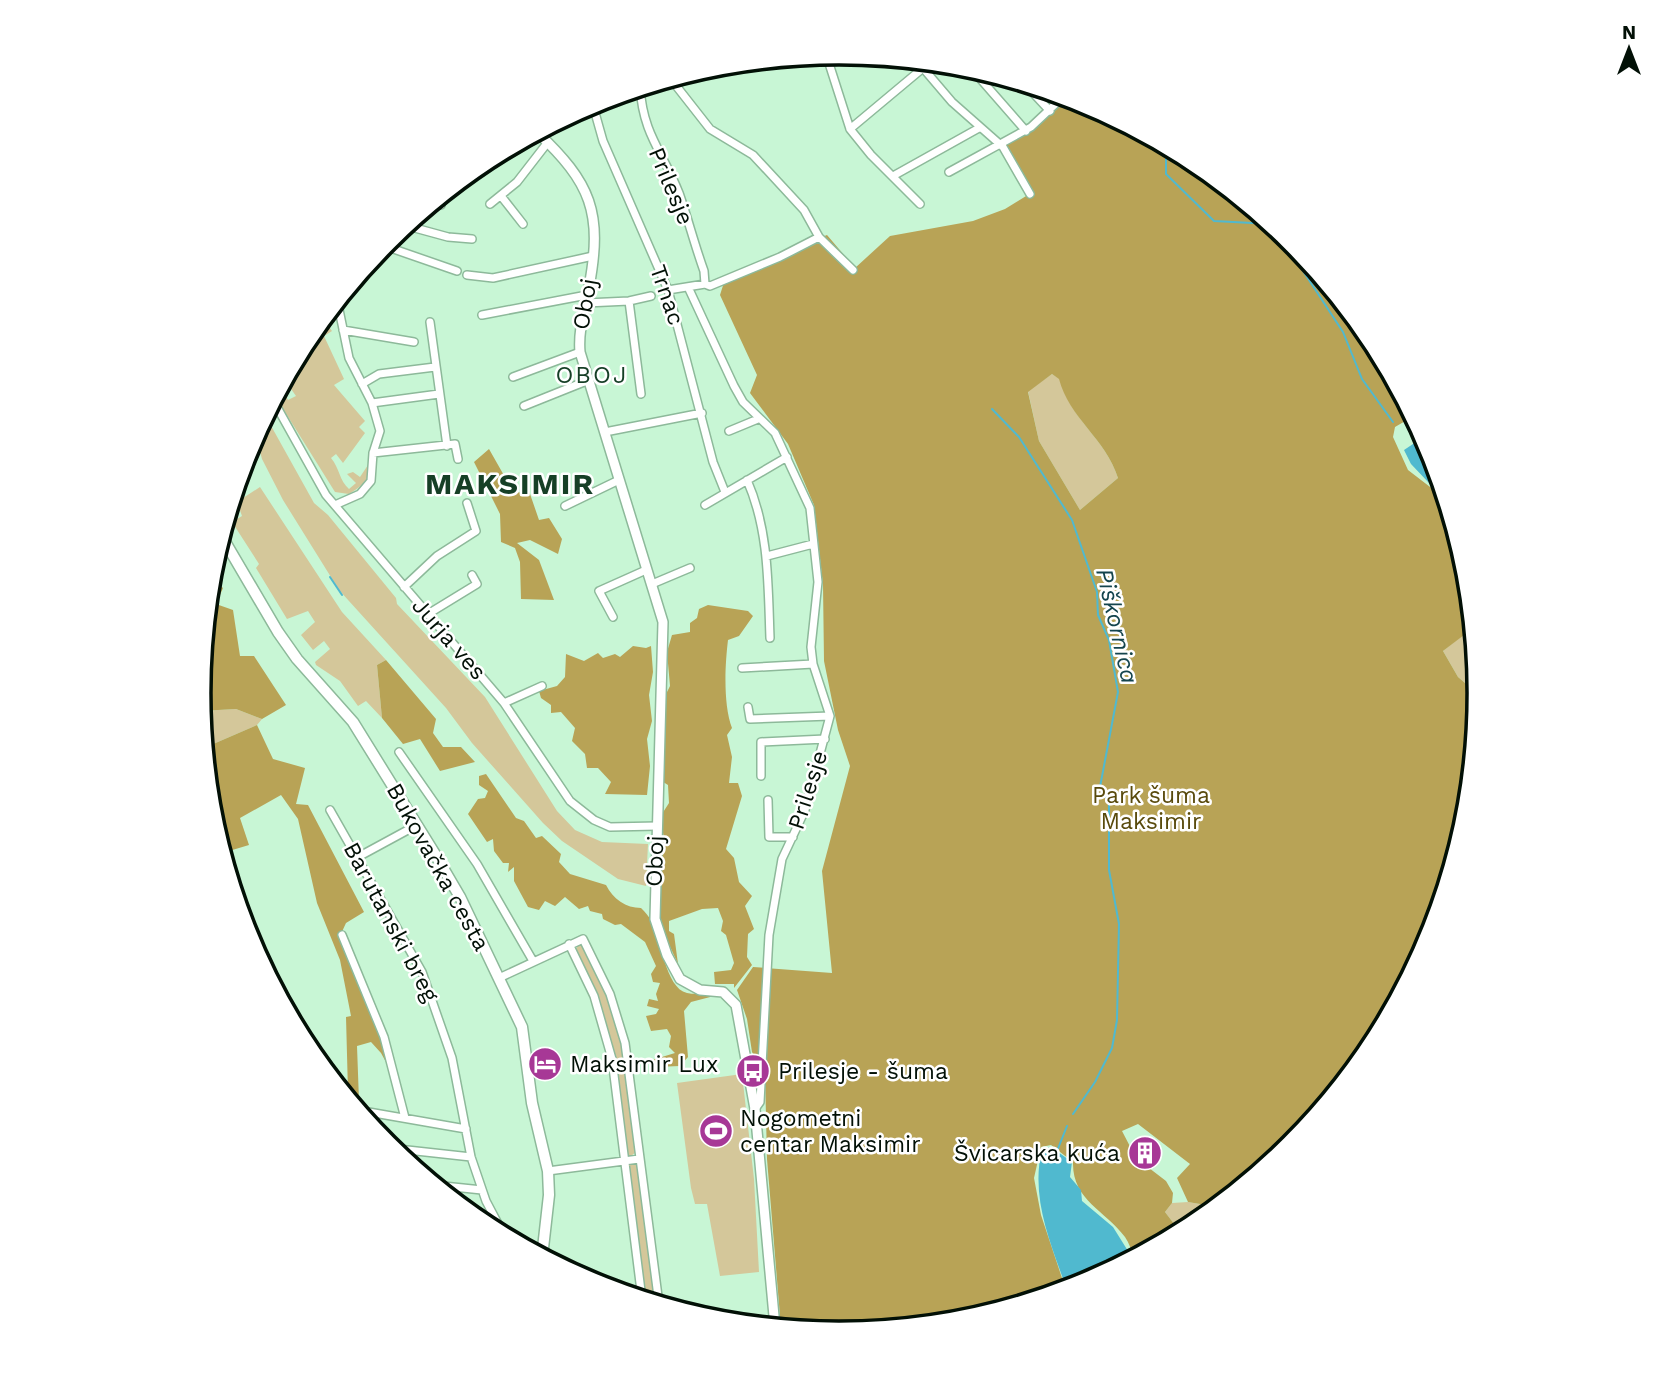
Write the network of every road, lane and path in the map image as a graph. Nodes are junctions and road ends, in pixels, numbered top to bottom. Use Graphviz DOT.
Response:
graph roads {
  1 [pos="830,65"];
  2 [pos="921,70"];
  3 [pos="926,71"];
  4 [pos="984,82"];
  5 [pos="676,86"];
  6 [pos="641,97"];
  7 [pos="1037,97"];
  8 [pos="1056,104"];
  9 [pos="1050,111"];
  10 [pos="596,115"];
  11 [pos="979,128"];
  12 [pos="850,129"];
  13 [pos="1026,131"];
  14 [pos="544,139"];
  15 [pos="548,142"];
  16 [pos="1001,146"];
  17 [pos="949,172"];
  18 [pos="893,176"];
  19 [pos="1030,194"];
  20 [pos="501,196"];
  21 [pos="490,204"];
  22 [pos="920,204"];
  23 [pos="523,224"];
  24 [pos="417,229"];
  25 [pos="818,237"];
  26 [pos="472,239"];
  27 [pos="395,249"];
  28 [pos="593,256"];
  29 [pos="853,270"];
  30 [pos="457,271"];
  31 [pos="467,275"];
  32 [pos="705,284"];
  33 [pos="688,287"];
  34 [pos="668,290"];
  35 [pos="651,296"];
  36 [pos="586,299"];
  37 [pos="629,301"];
  38 [pos="340,313"];
  39 [pos="482,315"];
  40 [pos="430,322"];
  41 [pos="343,330"];
  42 [pos="414,342"];
  43 [pos="580,352"];
  44 [pos="435,367"];
  45 [pos="513,377"];
  46 [pos="589,380"];
  47 [pos="362,384"];
  48 [pos="439,394"];
  49 [pos="641,394"];
  50 [pos="372,403"];
  51 [pos="524,406"];
  52 [pos="278,410"];
  53 [pos="702,413"];
  54 [pos="758,419"];
  55 [pos="729,431"];
  56 [pos="605,432"];
  57 [pos="447,446"];
  58 [pos="373,453"];
  59 [pos="787,457"];
  60 [pos="458,459"];
  61 [pos="619,480"];
  62 [pos="747,480"];
  63 [pos="726,492"];
  64 [pos="467,503"];
  65 [pos="335,505"];
  66 [pos="705,505"];
  67 [pos="565,506"];
  68 [pos="813,544"];
  69 [pos="228,547"];
  70 [pos="767,555"];
  71 [pos="690,568"];
  72 [pos="646,570"];
  73 [pos="472,575"];
  74 [pos="652,584"];
  75 [pos="404,587"];
  76 [pos="428,614"];
  77 [pos="613,617"];
  78 [pos="770,638"];
  79 [pos="813,664"];
  80 [pos="742,668"];
  81 [pos="542,686"];
  82 [pos="504,703"];
  83 [pos="748,707"];
  84 [pos="830,716"];
  85 [pos="825,739"];
  86 [pos="400,751"];
  87 [pos="761,776"];
  88 [pos="768,800"];
  89 [pos="330,810"];
  90 [pos="417,825"];
  91 [pos="657,826"];
  92 [pos="793,837"];
  93 [pos="358,857"];
  94 [pos="342,936"];
  95 [pos="569,944"];
  96 [pos="533,961"];
  97 [pos="499,978"];
  98 [pos="755,1109"];
  99 [pos="372,1113"];
  100 [pos="405,1118"];
  101 [pos="466,1129"];
  102 [pos="409,1150"];
  103 [pos="471,1157"];
  104 [pos="639,1158"];
  105 [pos="624,1161"];
  106 [pos="548,1171"];
  107 [pos="452,1187"];
  108 [pos="482,1190"];
  109 [pos="496,1219"];
  110 [pos="542,1246"];
  111 [pos="641,1289"];
  112 [pos="658,1294"];
  113 [pos="774,1318"];
  1 -- 12 [label="street"];
  2 -- 12 [label="street"];
  3 -- 11 [label="street"];
  4 -- 13 [label="street"];
  5 -- 25 [label="street"];
  6 -- 32 [label="street, Prilesje"];
  7 -- 9 [label="street"];
  8 -- 9 [label="street"];
  9 -- 13 [label="street"];
  10 -- 34 [label="street, Trnac"];
  11 -- 16 [label="street"];
  11 -- 18 [label="street"];
  12 -- 18 [label="street"];
  13 -- 16 [label="street"];
  14 -- 15 [label="street, Oboj"];
  15 -- 20 [label="street"];
  15 -- 28 [label="street, Oboj"];
  16 -- 17 [label="street"];
  16 -- 19 [label="street"];
  18 -- 22 [label="street"];
  20 -- 21 [label="street"];
  20 -- 23 [label="street"];
  24 -- 26 [label="street"];
  25 -- 29 [label="street"];
  25 -- 32 [label="street"];
  27 -- 30 [label="street"];
  28 -- 31 [label="street"];
  28 -- 36 [label="street, Oboj"];
  32 -- 33 [label="street"];
  33 -- 34 [label="street"];
  33 -- 54 [label="street"];
  34 -- 53 [label="street, Trnac"];
  35 -- 37 [label="street"];
  36 -- 37 [label="street"];
  36 -- 39 [label="street"];
  36 -- 43 [label="street, Oboj"];
  37 -- 49 [label="street"];
  38 -- 41 [label="street"];
  40 -- 44 [label="street"];
  41 -- 42 [label="street"];
  41 -- 47 [label="street"];
  43 -- 45 [label="street"];
  43 -- 46 [label="street, Oboj"];
  44 -- 47 [label="street"];
  44 -- 48 [label="street"];
  46 -- 51 [label="street"];
  46 -- 56 [label="street, Oboj"];
  47 -- 50 [label="street"];
  48 -- 50 [label="street"];
  48 -- 57 [label="street"];
  50 -- 58 [label="street"];
  52 -- 65 [label="street, Jurja ves"];
  53 -- 56 [label="street"];
  53 -- 63 [label="street, Trnac"];
  54 -- 55 [label="street"];
  54 -- 59 [label="street"];
  56 -- 61 [label="street, Oboj"];
  57 -- 58 [label="street"];
  57 -- 60 [label="street"];
  58 -- 65 [label="street"];
  59 -- 62 [label="street"];
  59 -- 68 [label="street"];
  61 -- 67 [label="street"];
  61 -- 72 [label="street, Oboj"];
  62 -- 63 [label="street"];
  62 -- 70 [label="street"];
  63 -- 66 [label="street"];
  64 -- 75 [label="street"];
  65 -- 75 [label="street, Jurja ves"];
  68 -- 70 [label="street"];
  68 -- 79 [label="street"];
  69 -- 90 [label="main road, Bukovačka cesta"];
  70 -- 78 [label="street"];
  71 -- 74 [label="street"];
  72 -- 74 [label="street, Oboj"];
  72 -- 77 [label="street"];
  73 -- 76 [label="street"];
  74 -- 91 [label="street, Oboj"];
  75 -- 76 [label="street, Jurja ves"];
  76 -- 82 [label="street, Jurja ves"];
  79 -- 80 [label="street"];
  79 -- 84 [label="street"];
  81 -- 82 [label="street"];
  82 -- 91 [label="street, Jurja ves"];
  83 -- 84 [label="street"];
  84 -- 85 [label="street, Prilesje"];
  85 -- 87 [label="street"];
  85 -- 92 [label="street, Prilesje"];
  86 -- 96 [label="street"];
  88 -- 92 [label="street"];
  89 -- 93 [label="street, Barutanski breg"];
  90 -- 93 [label="street"];
  90 -- 97 [label="main road, Bukovačka cesta"];
  91 -- 98 [label="street, Oboj"];
  92 -- 98 [label="street, Prilesje"];
  93 -- 101 [label="street, Barutanski breg"];
  94 -- 100 [label="street"];
  95 -- 96 [label="street"];
  95 -- 104 [label="street"];
  95 -- 105 [label="street"];
  96 -- 97 [label="street"];
  97 -- 106 [label="main road, Bukovačka cesta"];
  98 -- 113 [label="street, Prilesje"];
  99 -- 100 [label="street"];
  100 -- 101 [label="street"];
  101 -- 103 [label="street, Barutanski breg"];
  102 -- 103 [label="street"];
  103 -- 108 [label="street, Barutanski breg"];
  104 -- 105 [label="street"];
  104 -- 112 [label="street"];
  105 -- 106 [label="street"];
  105 -- 111 [label="street"];
  106 -- 110 [label="main road, Bukovačka cesta"];
  107 -- 108 [label="street"];
  108 -- 109 [label="street, Barutanski breg"];
}
